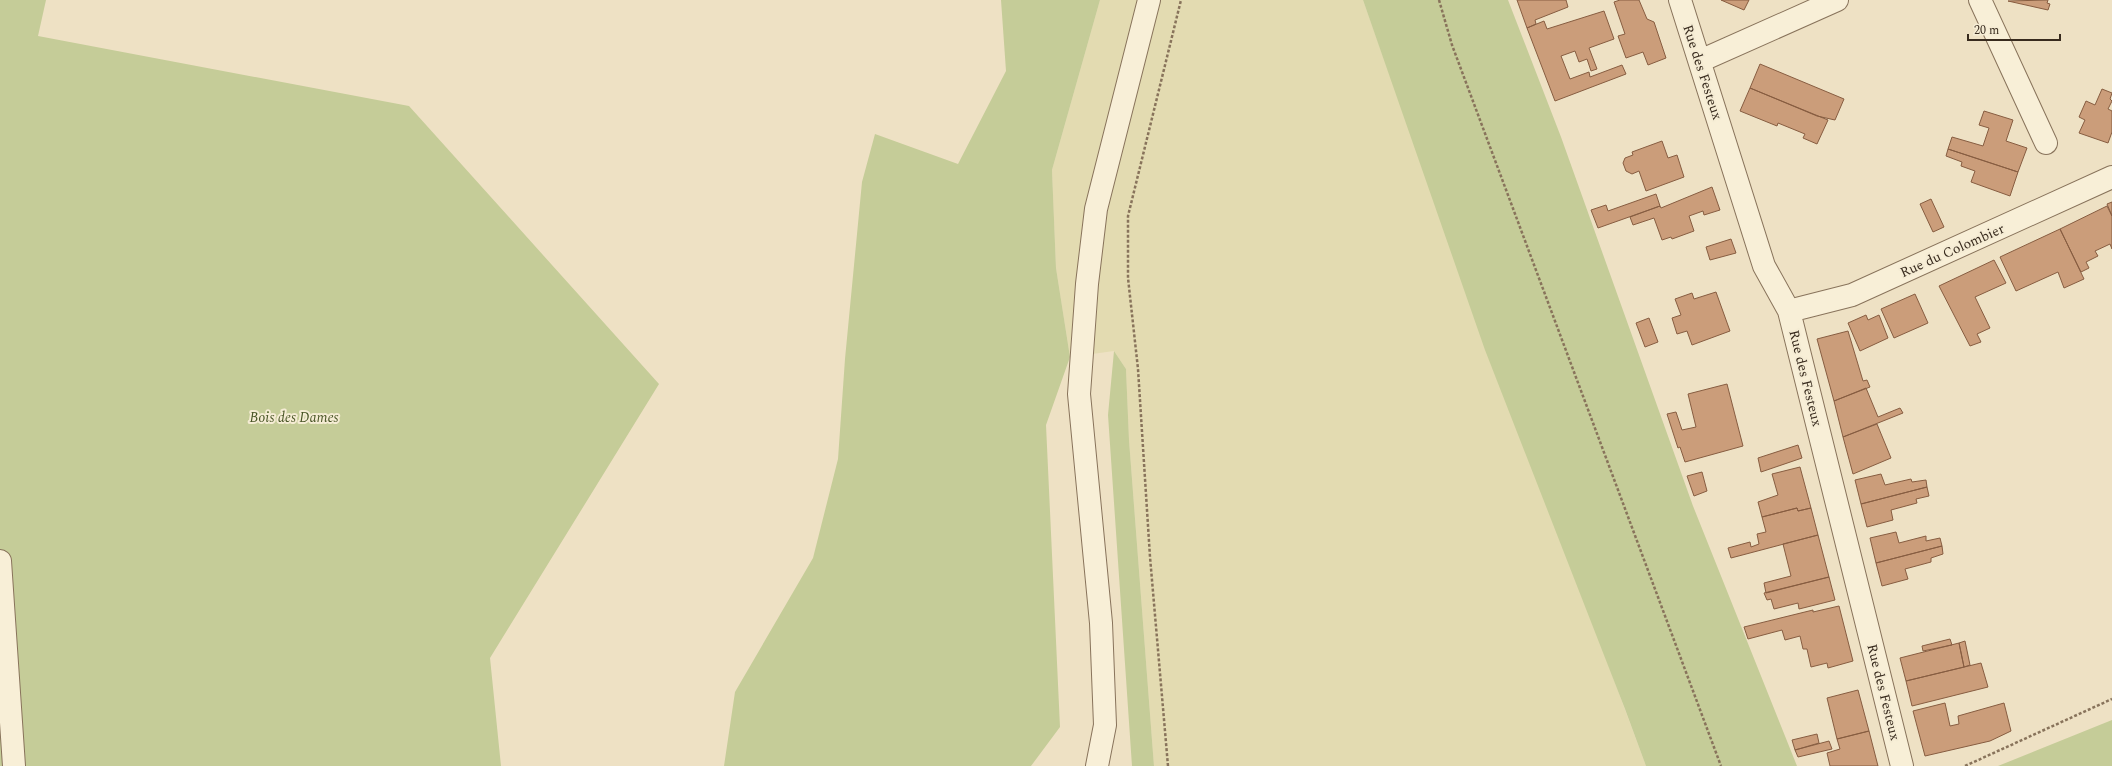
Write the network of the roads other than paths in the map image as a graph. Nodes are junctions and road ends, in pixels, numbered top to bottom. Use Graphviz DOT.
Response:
graph roads {
  1 [pos="1149,0"];
  2 [pos="1680,0"];
  3 [pos="1837,0"];
  4 [pos="1980,0"];
  5 [pos="1700,62"];
  6 [pos="2046,143"];
  7 [pos="2112,177"];
  8 [pos="1789,311"];
  9 [pos="0,561"];
  10 [pos="14,766"];
  11 [pos="1098,766"];
  12 [pos="1902,766"];
  1 -- 11 [label="street"];
  2 -- 5 [label="street, Rue des Festeux"];
  3 -- 5 [label="street"];
  4 -- 6 [label="street"];
  5 -- 8 [label="street, Rue des Festeux"];
  7 -- 8 [label="street, Rue du Colombier"];
  8 -- 12 [label="street, Rue des Festeux"];
  9 -- 10 [label="street"];
}
